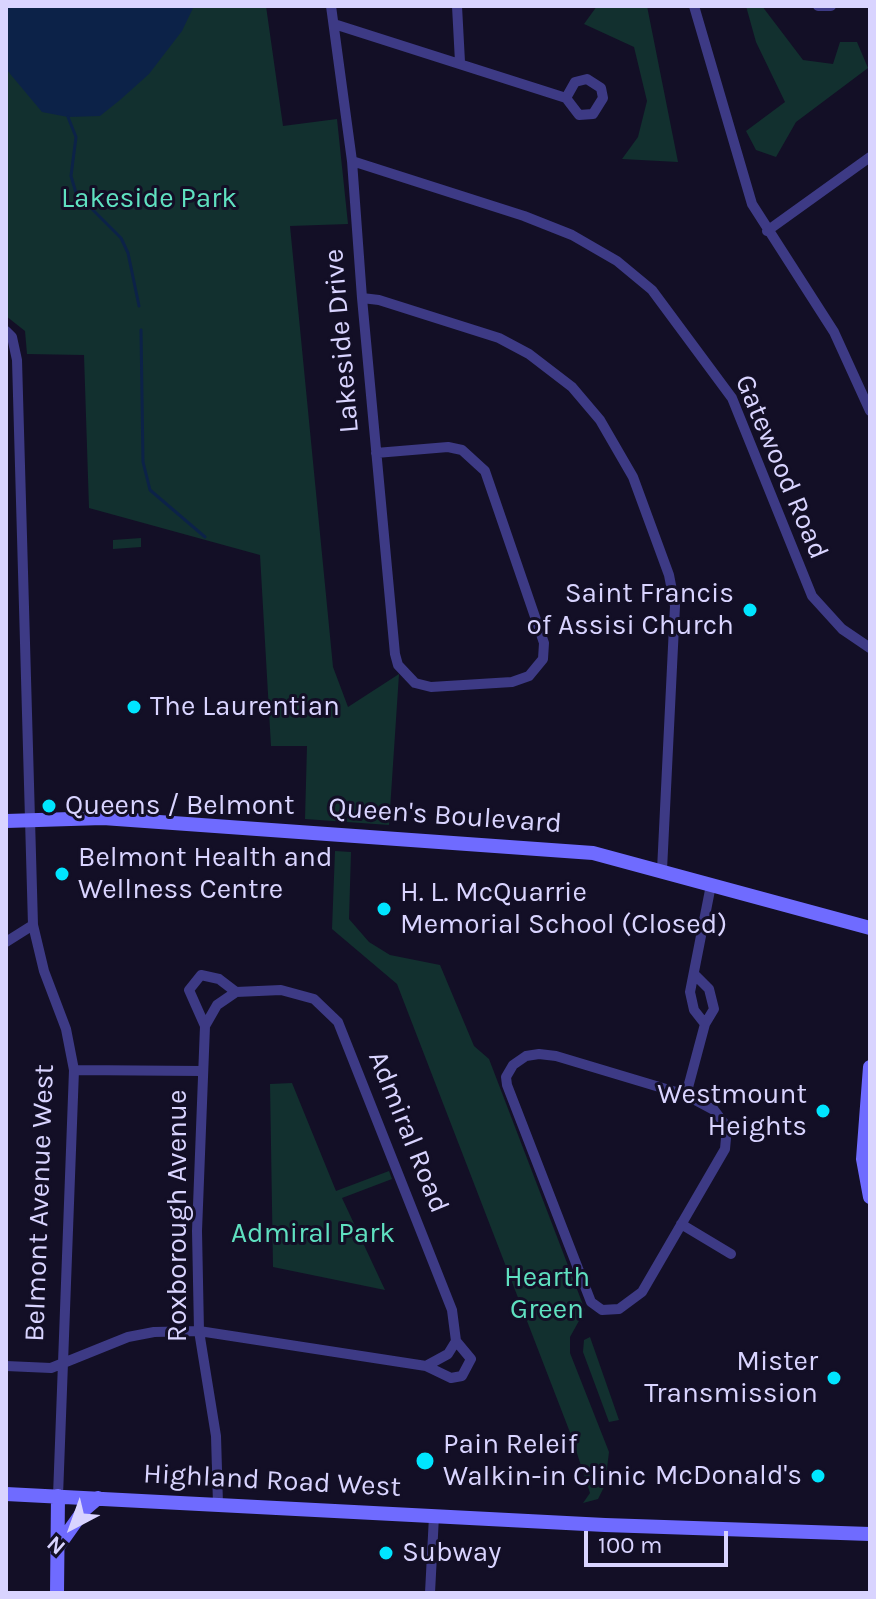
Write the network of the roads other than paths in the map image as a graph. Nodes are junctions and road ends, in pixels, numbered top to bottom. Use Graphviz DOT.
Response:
graph roads {
  1 [pos="331,6"];
  2 [pos="457,6"];
  3 [pos="694,6"];
  4 [pos="818,6"];
  5 [pos="831,6"];
  6 [pos="334,24"];
  7 [pos="460,62"];
  8 [pos="566,98"];
  9 [pos="870,157"];
  10 [pos="352,161"];
  11 [pos="767,231"];
  12 [pos="362,298"];
  13 [pos="6,331"];
  14 [pos="870,411"];
  15 [pos="376,453"];
  16 [pos="870,648"];
  17 [pos="29,820"];
  18 [pos="6,821"];
  19 [pos="662,870"];
  20 [pos="711,885"];
  21 [pos="33,925"];
  22 [pos="870,928"];
  23 [pos="6,942"];
  24 [pos="695,975"];
  25 [pos="236,992"];
  26 [pos="705,1024"];
  27 [pos="205,1026"];
  28 [pos="870,1067"];
  29 [pos="74,1070"];
  30 [pos="202,1071"];
  31 [pos="686,1095"];
  32 [pos="870,1197"];
  33 [pos="681,1224"];
  34 [pos="731,1254"];
  35 [pos="199,1331"];
  36 [pos="456,1341"];
  37 [pos="61,1364"];
  38 [pos="6,1366"];
  39 [pos="426,1366"];
  40 [pos="6,1494"];
  41 [pos="58,1496"];
  42 [pos="98,1498"];
  43 [pos="218,1504"];
  44 [pos="434,1516"];
  45 [pos="870,1534"];
  46 [pos="57,1548"];
  47 [pos="57,1593"];
  48 [pos="430,1593"];
  1 -- 6 [label="street, Lakeside Drive"];
  2 -- 7 [label="street"];
  3 -- 11 [label="street"];
  4 -- 5 [label="street"];
  6 -- 7 [label="street"];
  6 -- 10 [label="street, Lakeside Drive"];
  7 -- 8 [label="street"];
  9 -- 11 [label="street"];
  10 -- 12 [label="street, Lakeside Drive"];
  10 -- 16 [label="street, Gatewood Road"];
  11 -- 14 [label="street"];
  12 -- 15 [label="street, Lakeside Drive"];
  12 -- 19 [label="street"];
  13 -- 17 [label="street, Belmont Avenue West"];
  15 -- 15 [label="street, Lakeside Drive"];
  17 -- 18 [label="main road, Queen's Boulevard"];
  17 -- 19 [label="main road, Queen's Boulevard"];
  17 -- 21 [label="street, Belmont Avenue West"];
  19 -- 20 [label="main road, Queen's Boulevard"];
  20 -- 22 [label="main road, Queen's Boulevard"];
  20 -- 24 [label="street"];
  21 -- 23 [label="street"];
  21 -- 29 [label="street, Belmont Avenue West"];
  24 -- 26 [label="street"];
  24 -- 26 [label="street"];
  25 -- 27 [label="street"];
  25 -- 27 [label="street, Admiral Road"];
  25 -- 36 [label="street, Admiral Road"];
  26 -- 31 [label="street"];
  27 -- 30 [label="street, Admiral Road"];
  28 -- 32 [label="main road"];
  29 -- 30 [label="street"];
  29 -- 37 [label="street, Belmont Avenue West"];
  30 -- 35 [label="street, Roxborough Avenue"];
  31 -- 33 [label="street"];
  31 -- 33 [label="street"];
  33 -- 34 [label="street"];
  35 -- 37 [label="street"];
  35 -- 39 [label="street"];
  35 -- 43 [label="street, Roxborough Avenue"];
  36 -- 39 [label="street"];
  36 -- 39 [label="street, Admiral Road"];
  37 -- 38 [label="street"];
  37 -- 41 [label="street, Belmont Avenue West"];
  40 -- 41 [label="main road, Highland Road West"];
  41 -- 42 [label="main road, Highland Road West"];
  41 -- 46 [label="main road, Belmont Avenue West"];
  42 -- 43 [label="main road, Highland Road West"];
  42 -- 46 [label="main road"];
  43 -- 44 [label="main road, Highland Road West"];
  44 -- 45 [label="main road, Highland Road West"];
  44 -- 48 [label="street"];
  46 -- 47 [label="main road, Belmont Avenue West"];
}
